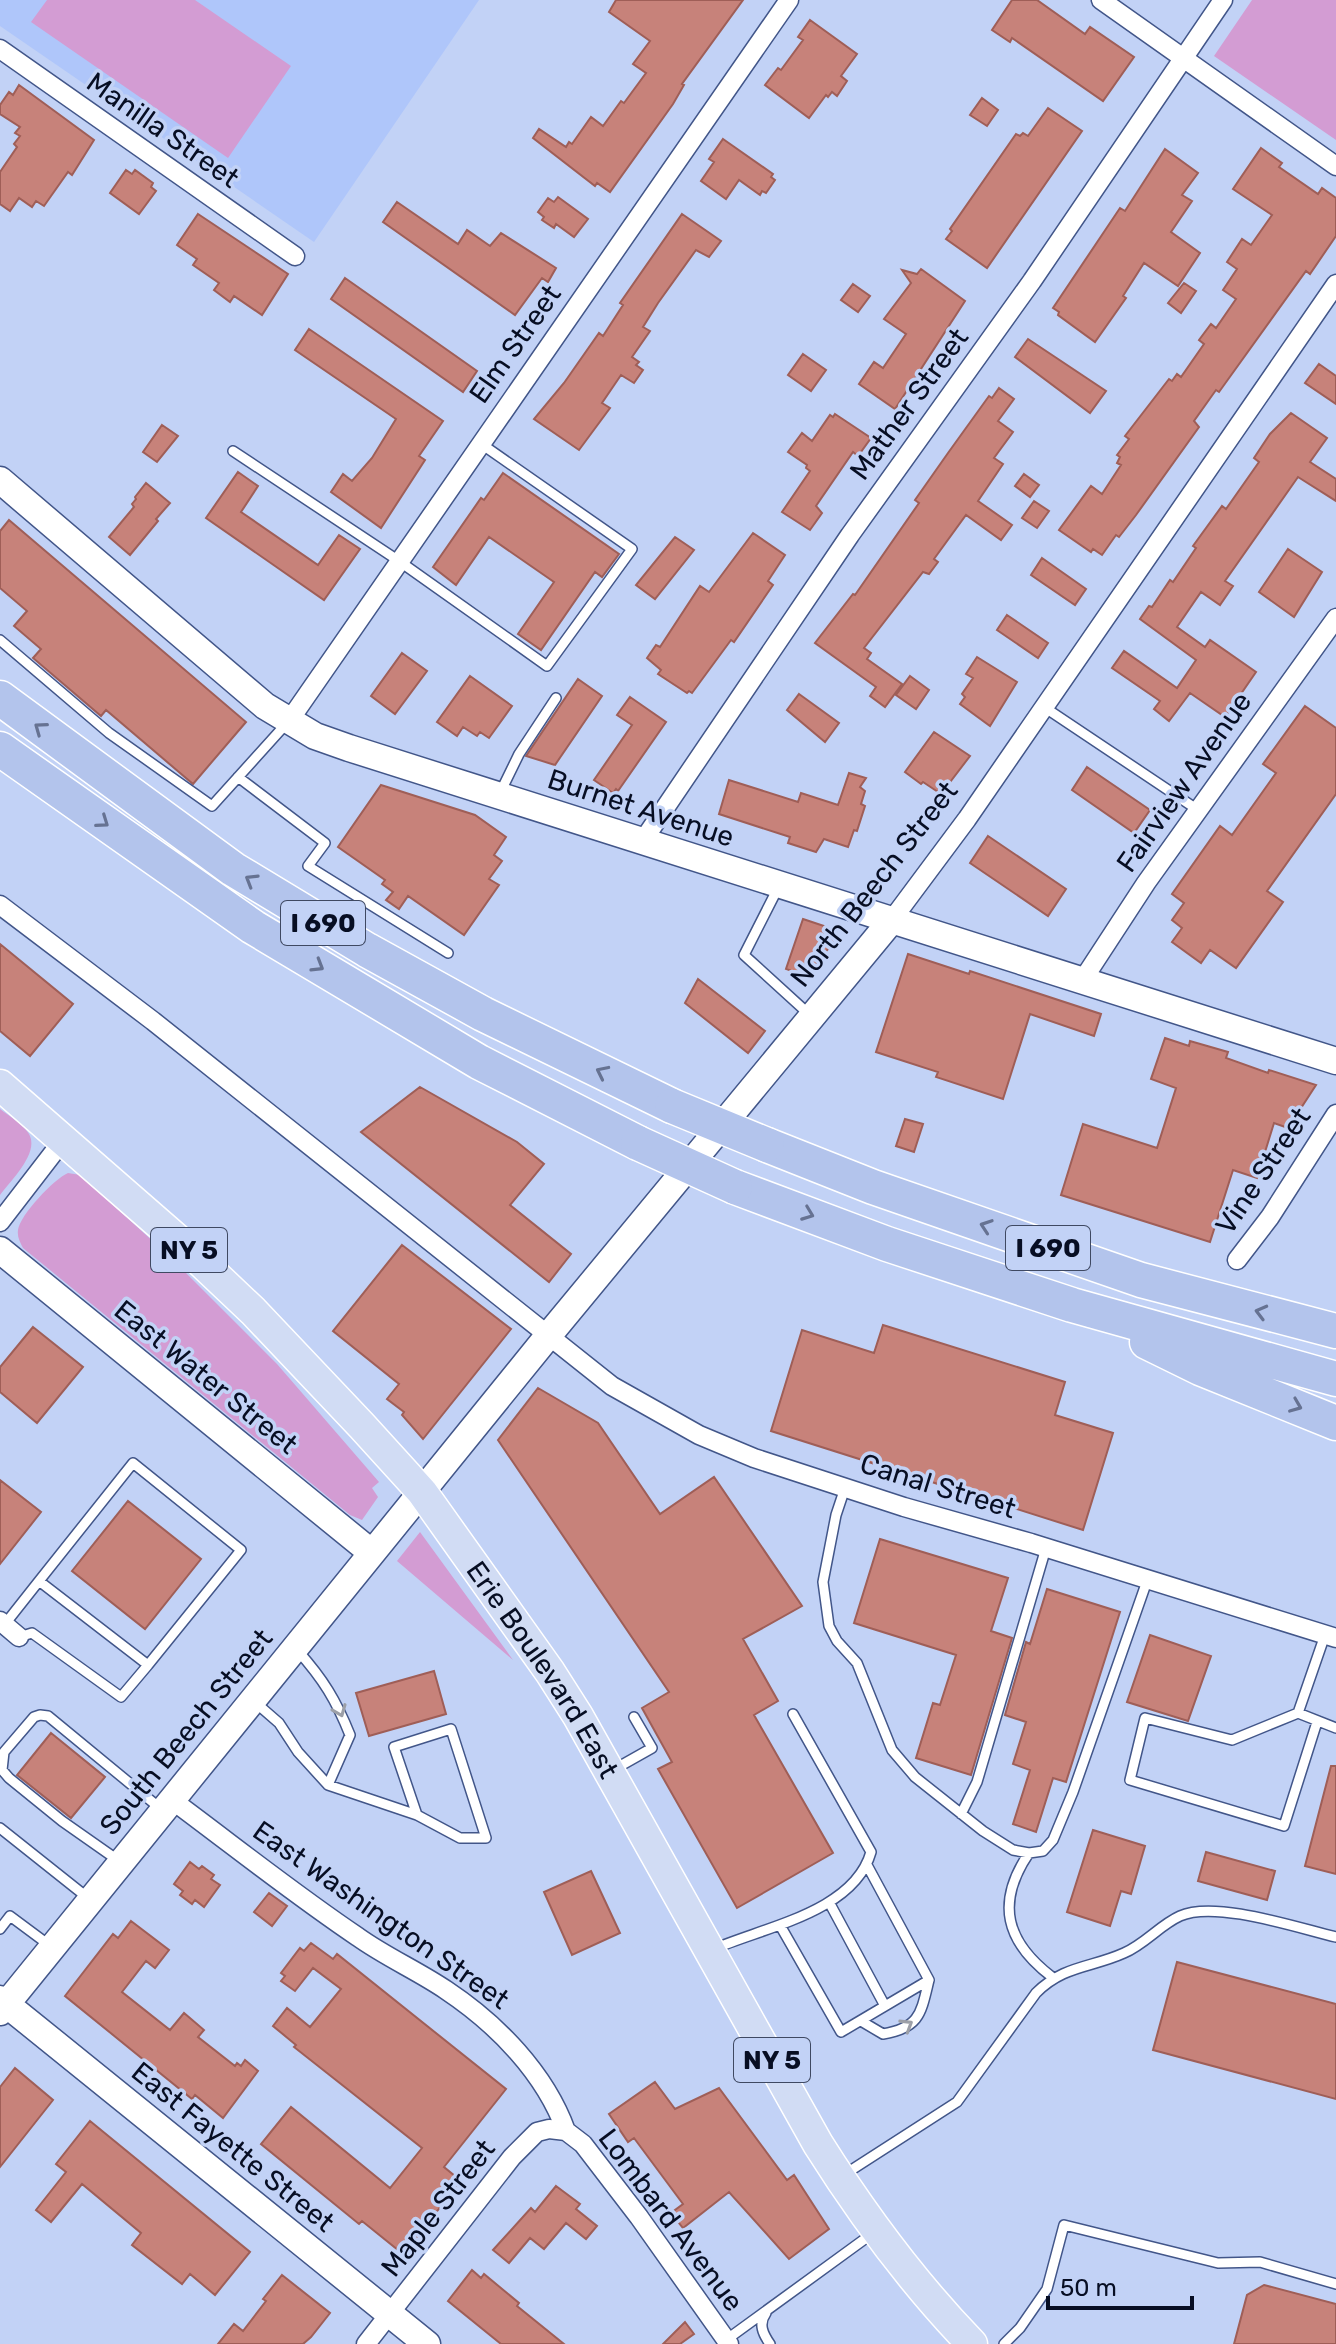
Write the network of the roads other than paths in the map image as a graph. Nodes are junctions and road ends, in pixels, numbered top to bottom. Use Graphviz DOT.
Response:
graph roads {
  1 [pos="789,0"];
  2 [pos="1101,0"];
  3 [pos="1223,0"];
  4 [pos="0,49"];
  5 [pos="1182,59"];
  6 [pos="1336,166"];
  7 [pos="295,256"];
  8 [pos="1336,284"];
  9 [pos="480,443"];
  10 [pos="233,451"];
  11 [pos="0,480"];
  12 [pos="399,561"];
  13 [pos="1336,618"];
  14 [pos="0,640"];
  15 [pos="0,698"];
  16 [pos="556,698"];
  17 [pos="1044,707"];
  18 [pos="289,721"];
  19 [pos="8,755"];
  20 [pos="238,777"];
  21 [pos="498,796"];
  22 [pos="1198,810"];
  23 [pos="642,842"];
  24 [pos="780,885"];
  25 [pos="0,905"];
  26 [pos="891,921"];
  27 [pos="448,953"];
  28 [pos="1082,981"];
  29 [pos="812,1017"];
  30 [pos="1336,1061"];
  31 [pos="0,1085"];
  32 [pos="1336,1114"];
  33 [pos="64,1139"];
  34 [pos="0,1222"];
  35 [pos="0,1250"];
  36 [pos="1237,1260"];
  37 [pos="1072,1305"];
  38 [pos="1336,1331"];
  39 [pos="548,1336"];
  40 [pos="1336,1379"];
  41 [pos="1336,1423"];
  42 [pos="845,1488"];
  43 [pos="422,1492"];
  44 [pos="1046,1548"];
  45 [pos="372,1553"];
  46 [pos="39,1581"];
  47 [pos="1147,1581"];
  48 [pos="8,1627"];
  49 [pos="1330,1636"];
  50 [pos="295,1648"];
  51 [pos="148,1665"];
  52 [pos="253,1700"];
  53 [pos="1298,1713"];
  54 [pos="793,1714"];
  55 [pos="634,1717"];
  56 [pos="1317,1722"];
  57 [pos="1336,1728"];
  58 [pos="610,1772"];
  59 [pos="328,1785"];
  60 [pos="168,1805"];
  61 [pos="961,1814"];
  62 [pos="417,1815"];
  63 [pos="0,1828"];
  64 [pos="1029,1853"];
  65 [pos="121,1863"];
  66 [pos="867,1865"];
  67 [pos="91,1900"];
  68 [pos="829,1902"];
  69 [pos="781,1927"];
  70 [pos="0,1929"];
  71 [pos="1336,1937"];
  72 [pos="51,1946"];
  73 [pos="711,1951"];
  74 [pos="1052,1977"];
  75 [pos="929,1980"];
  76 [pos="2,2005"];
  77 [pos="885,2006"];
  78 [pos="861,2021"];
  79 [pos="566,2131"];
  80 [pos="839,2178"];
  81 [pos="875,2231"];
  82 [pos="1336,2284"];
  83 [pos="771,2307"];
  84 [pos="390,2314"];
  85 [pos="727,2342"];
  86 [pos="366,2344"];
  87 [pos="427,2344"];
  88 [pos="770,2344"];
  89 [pos="972,2344"];
  90 [pos="1004,2344"];
  1 -- 9 [label="street, Elm Street"];
  2 -- 5 [label="street"];
  3 -- 5 [label="street, Mather Street"];
  4 -- 7 [label="street, Manilla Street"];
  5 -- 6 [label="street"];
  5 -- 23 [label="street, Mather Street"];
  8 -- 17 [label="street, North Beech Street"];
  9 -- 12 [label="street, Elm Street"];
  9 -- 12 [label="lane"];
  10 -- 12 [label="lane"];
  11 -- 18 [label="street, Burnet Avenue"];
  12 -- 18 [label="street, Elm Street"];
  13 -- 22 [label="street, Fairview Avenue"];
  14 -- 20 [label="lane"];
  38 -- 15 [label="highway, I 690, one-way, bridge"];
  16 -- 21 [label="lane"];
  17 -- 22 [label="lane"];
  17 -- 26 [label="street, North Beech Street"];
  18 -- 20 [label="lane"];
  18 -- 21 [label="street, Burnet Avenue"];
  19 -- 37 [label="highway, I 690, one-way, bridge"];
  20 -- 27 [label="lane"];
  21 -- 23 [label="street, Burnet Avenue"];
  22 -- 28 [label="street, Fairview Avenue"];
  23 -- 24 [label="street, Burnet Avenue"];
  24 -- 26 [label="street, Burnet Avenue"];
  24 -- 29 [label="lane"];
  25 -- 39 [label="street, Canal Street"];
  26 -- 28 [label="street, Burnet Avenue"];
  26 -- 29 [label="street, North Beech Street"];
  28 -- 30 [label="street, Burnet Avenue"];
  29 -- 39 [label="street, North Beech Street"];
  31 -- 33 [label="main road, Erie Boulevard East / NY 5"];
  32 -- 36 [label="street, Vine Street"];
  33 -- 34 [label="street"];
  33 -- 43 [label="main road, Erie Boulevard East / NY 5"];
  35 -- 45 [label="street, East Water Street"];
  37 -- 40 [label="highway, I 690"];
  37 -- 41 [label="highway, one-way"];
  39 -- 42 [label="street, Canal Street"];
  39 -- 43 [label="street, North Beech Street"];
  42 -- 44 [label="street, Canal Street"];
  42 -- 61 [label="lane"];
  43 -- 45 [label="street, South Beech Street"];
  43 -- 58 [label="main road, Erie Boulevard East / NY 5"];
  44 -- 47 [label="street, Canal Street"];
  44 -- 61 [label="lane"];
  45 -- 50 [label="street, South Beech Street"];
  46 -- 48 [label="lane"];
  46 -- 51 [label="lane"];
  46 -- 51 [label="lane"];
  47 -- 49 [label="street, Canal Street"];
  47 -- 64 [label="lane"];
  48 -- 51 [label="lane"];
  49 -- 53 [label="lane"];
  50 -- 52 [label="street, South Beech Street"];
  50 -- 59 [label="lane, one-way"];
  52 -- 59 [label="lane"];
  52 -- 60 [label="street, South Beech Street"];
  53 -- 56 [label="lane"];
  53 -- 56 [label="lane"];
  54 -- 66 [label="lane"];
  55 -- 58 [label="lane"];
  56 -- 57 [label="lane"];
  58 -- 73 [label="main road, Erie Boulevard East / NY 5"];
  59 -- 62 [label="lane"];
  60 -- 65 [label="street, South Beech Street"];
  60 -- 65 [label="lane"];
  60 -- 79 [label="street, East Washington Street"];
  61 -- 64 [label="lane"];
  62 -- 62 [label="lane"];
  63 -- 67 [label="lane"];
  64 -- 74 [label="lane"];
  65 -- 67 [label="street, South Beech Street"];
  66 -- 68 [label="lane"];
  66 -- 75 [label="lane"];
  67 -- 72 [label="street, South Beech Street"];
  68 -- 69 [label="lane"];
  68 -- 77 [label="lane"];
  69 -- 73 [label="lane"];
  69 -- 78 [label="lane"];
  70 -- 72 [label="lane"];
  71 -- 74 [label="lane"];
  72 -- 76 [label="street, South Beech Street"];
  73 -- 80 [label="main road, Erie Boulevard East / NY 5"];
  74 -- 80 [label="lane"];
  75 -- 77 [label="lane"];
  78 -- 75 [label="lane, one-way"];
  76 -- 84 [label="street, East Fayette Street"];
  77 -- 78 [label="lane"];
  79 -- 84 [label="street, Maple Street"];
  79 -- 85 [label="street, Lombard Avenue"];
  80 -- 81 [label="main road, Erie Boulevard East / NY 5"];
  81 -- 83 [label="lane"];
  81 -- 89 [label="main road, Erie Boulevard East / NY 5"];
  82 -- 90 [label="lane"];
  83 -- 85 [label="lane"];
  83 -- 88 [label="lane"];
  84 -- 86 [label="street, Maple Street"];
  84 -- 87 [label="street, East Fayette Street"];
}
